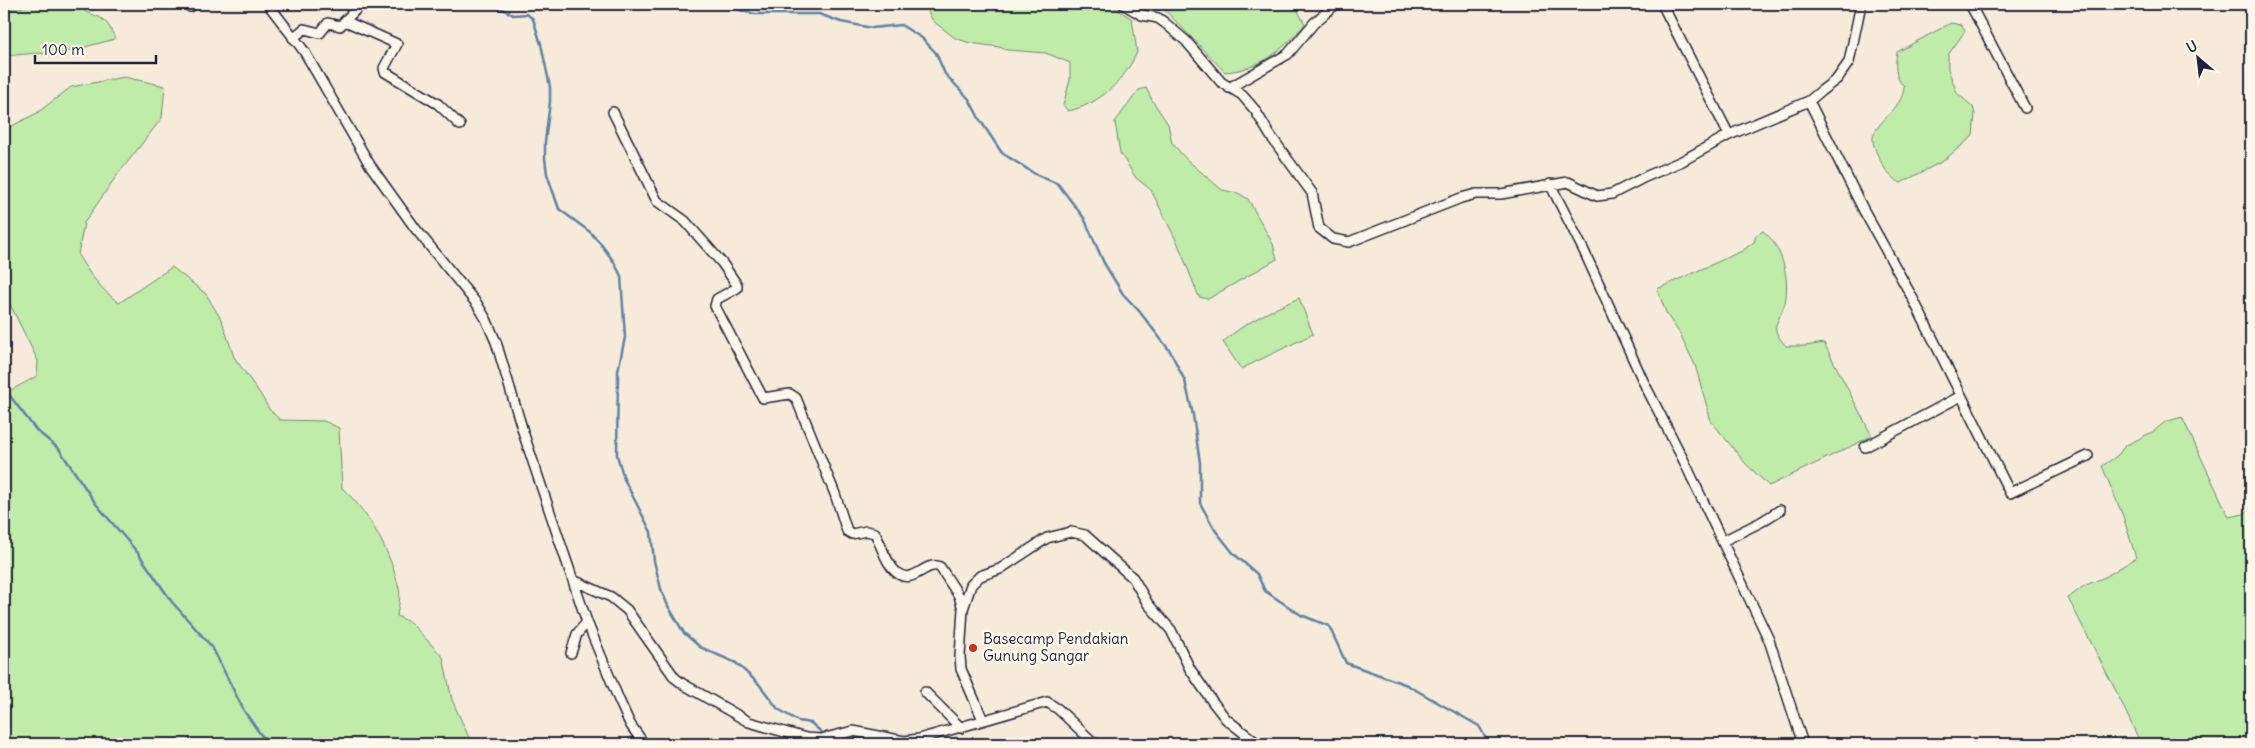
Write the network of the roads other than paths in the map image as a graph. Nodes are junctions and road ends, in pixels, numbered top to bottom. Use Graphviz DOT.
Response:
graph roads {
  1 [pos="268,4"];
  2 [pos="361,4"];
  3 [pos="1123,4"];
  4 [pos="1336,4"];
  5 [pos="1662,4"];
  6 [pos="1861,4"];
  7 [pos="1970,4"];
  8 [pos="345,21"];
  9 [pos="293,38"];
  10 [pos="1229,88"];
  11 [pos="1809,101"];
  12 [pos="2025,108"];
  13 [pos="612,112"];
  14 [pos="460,125"];
  15 [pos="1729,135"];
  16 [pos="1550,184"];
  17 [pos="1961,396"];
  18 [pos="1865,447"];
  19 [pos="2088,456"];
  20 [pos="1780,510"];
  21 [pos="1723,541"];
  22 [pos="573,580"];
  23 [pos="962,609"];
  24 [pos="587,622"];
  25 [pos="571,653"];
  26 [pos="925,692"];
  27 [pos="983,720"];
  28 [pos="961,728"];
  29 [pos="644,744"];
  30 [pos="1095,744"];
  31 [pos="1258,744"];
  32 [pos="1803,744"];
  1 -- 9 [label="street"];
  2 -- 8 [label="street"];
  3 -- 10 [label="street"];
  4 -- 10 [label="street"];
  5 -- 15 [label="street"];
  6 -- 11 [label="street"];
  7 -- 12 [label="street"];
  8 -- 9 [label="street"];
  8 -- 14 [label="street"];
  9 -- 22 [label="street"];
  10 -- 16 [label="street"];
  11 -- 15 [label="street"];
  11 -- 17 [label="street"];
  13 -- 23 [label="street"];
  15 -- 16 [label="street"];
  16 -- 21 [label="street"];
  17 -- 18 [label="street"];
  17 -- 19 [label="street"];
  20 -- 21 [label="street"];
  21 -- 32 [label="street"];
  22 -- 24 [label="street"];
  22 -- 28 [label="street"];
  23 -- 27 [label="street"];
  23 -- 31 [label="street"];
  24 -- 25 [label="street"];
  24 -- 29 [label="street"];
  26 -- 28 [label="street"];
  27 -- 28 [label="street"];
  27 -- 30 [label="street"];
}
